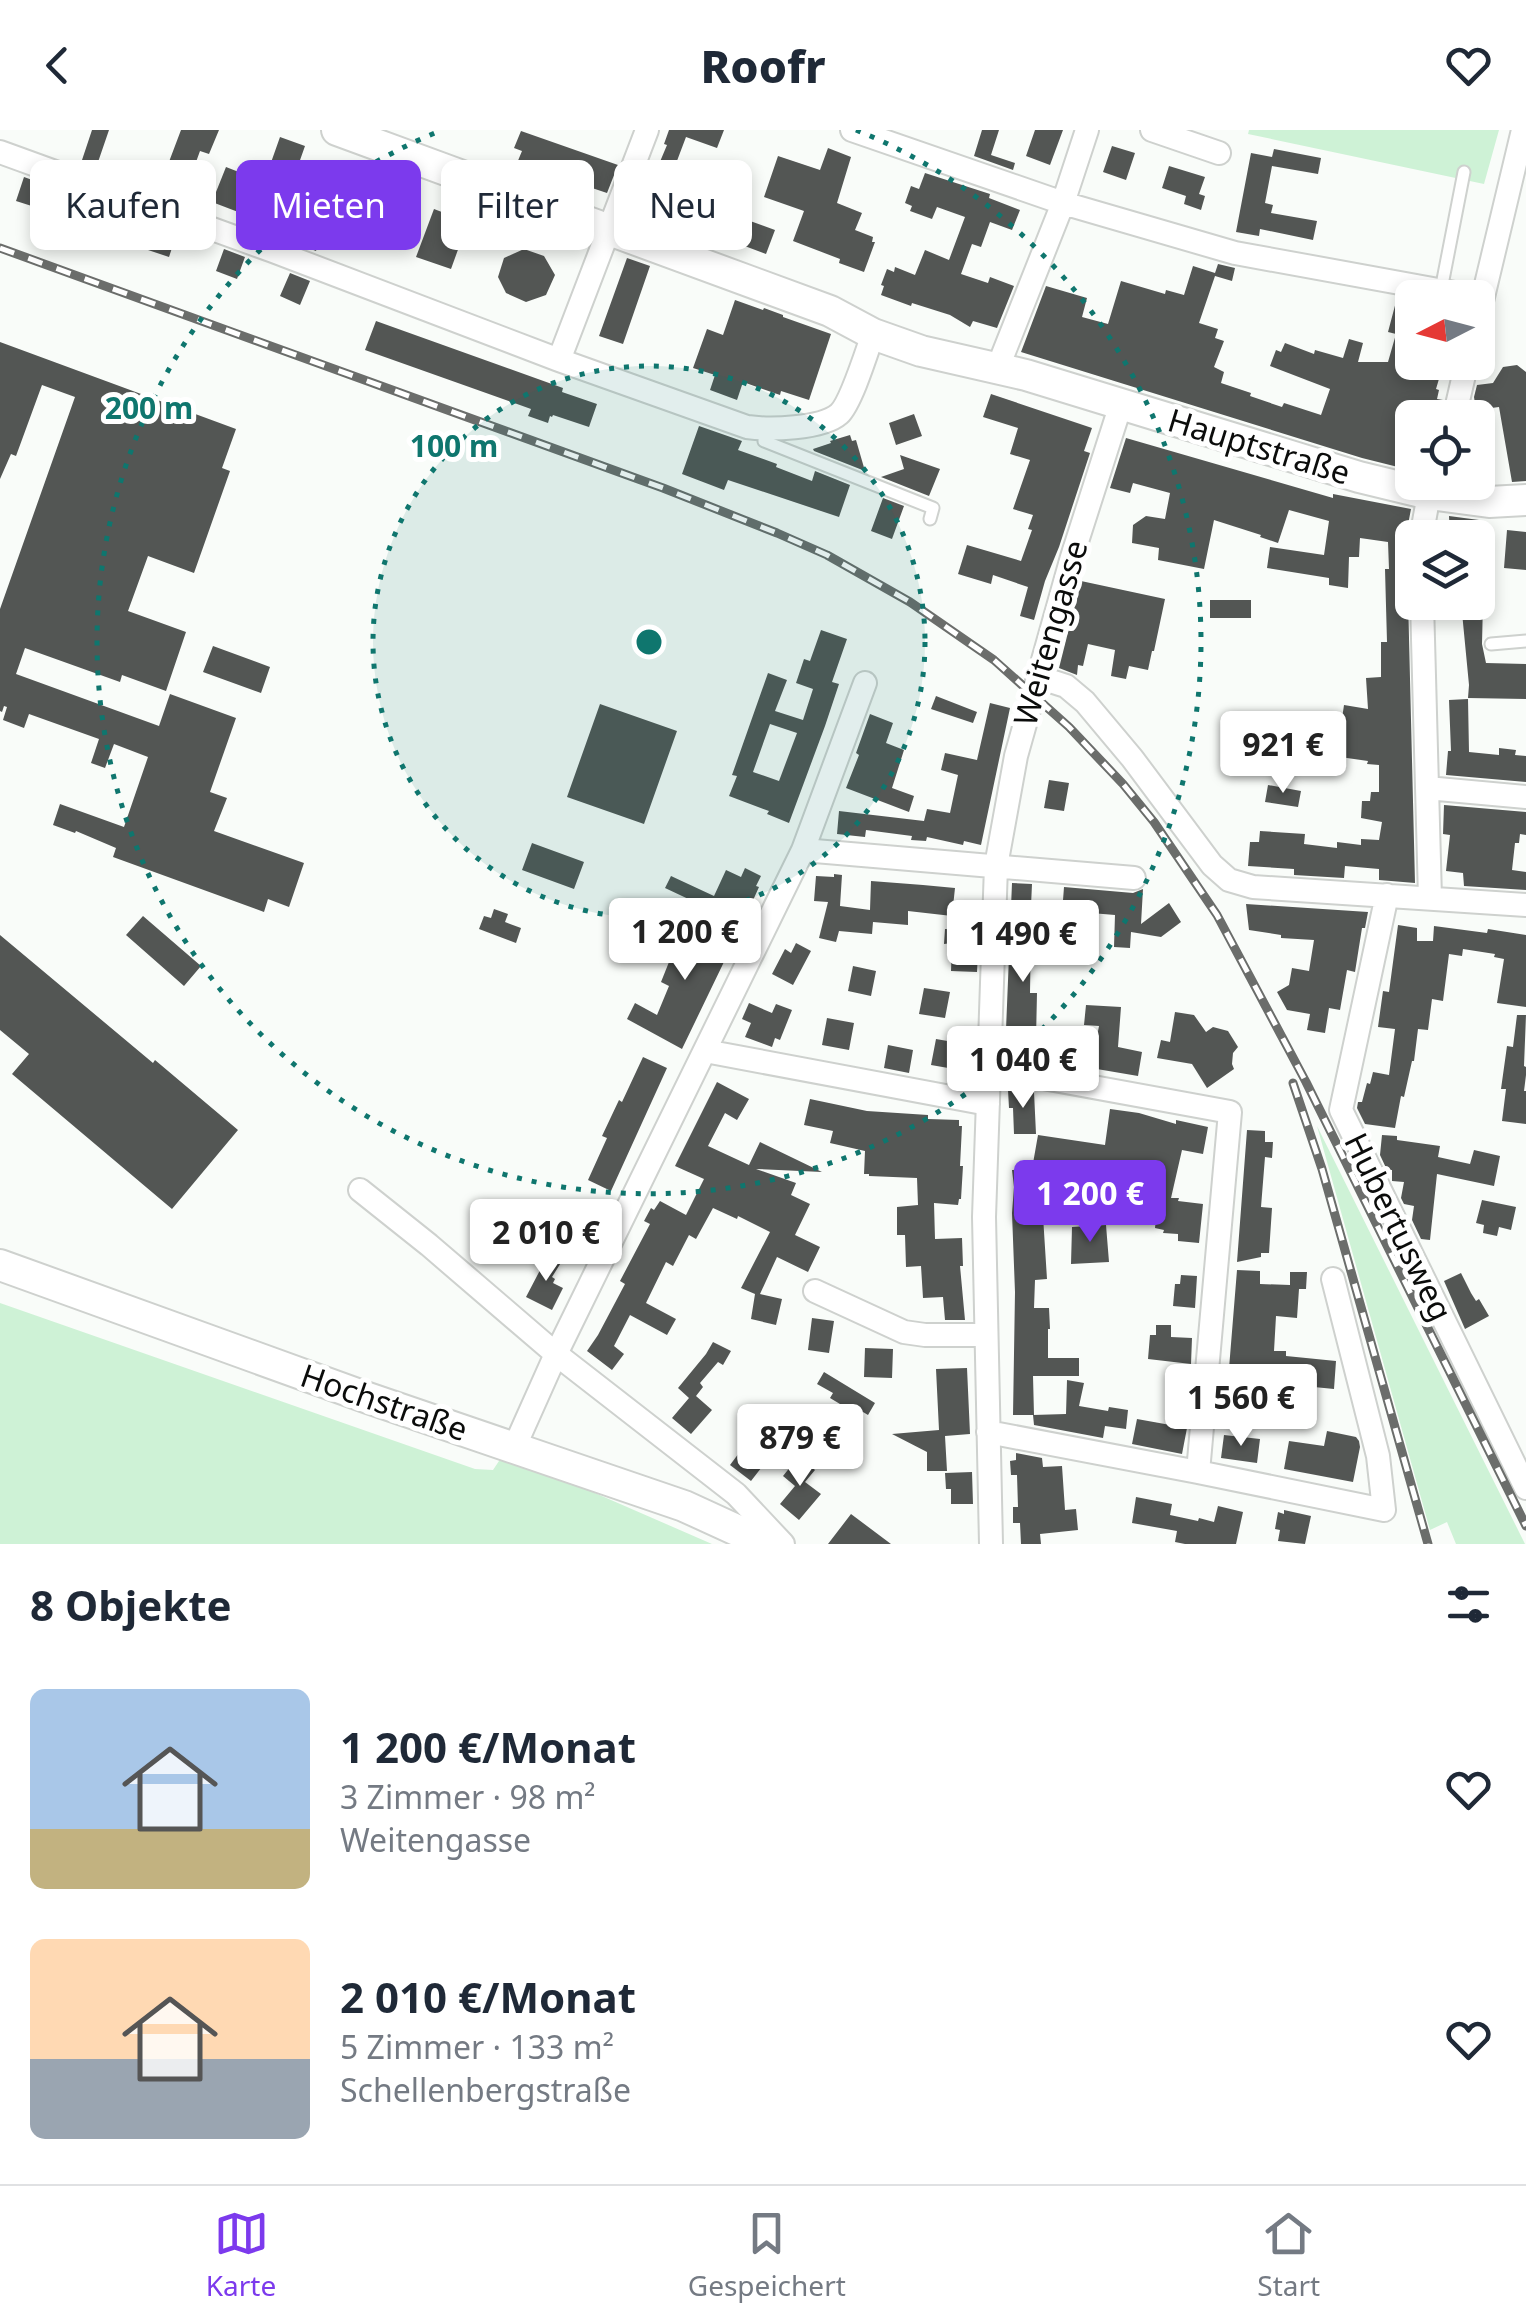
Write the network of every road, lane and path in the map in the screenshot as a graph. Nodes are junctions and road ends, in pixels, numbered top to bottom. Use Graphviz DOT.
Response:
graph roads {
  1 [pos="336,130"];
  2 [pos="648,130"];
  3 [pos="852,130"];
  4 [pos="1087,130"];
  5 [pos="1152,130"];
  6 [pos="1523,130"];
  7 [pos="0,152"];
  8 [pos="1219,153"];
  9 [pos="1464,172"];
  10 [pos="1063,204"];
  11 [pos="611,230"];
  12 [pos="1443,280"];
  13 [pos="1487,280"];
  14 [pos="1395,282"];
  15 [pos="873,334"];
  16 [pos="559,360"];
  17 [pos="998,368"];
  18 [pos="1120,404"];
  19 [pos="765,430"];
  20 [pos="1395,482"];
  21 [pos="1481,500"];
  22 [pos="1526,500"];
  23 [pos="930,519"];
  24 [pos="1422,620"];
  25 [pos="1526,642"];
  26 [pos="1492,644"];
  27 [pos="1038,677"];
  28 [pos="865,684"];
  29 [pos="1427,788"];
  30 [pos="1526,796"];
  31 [pos="803,850"];
  32 [pos="996,866"];
  33 [pos="1134,878"];
  34 [pos="1386,895"];
  35 [pos="1430,898"];
  36 [pos="1526,905"];
  37 [pos="705,1052"];
  38 [pos="989,1068"];
  39 [pos="988,1104"];
  40 [pos="360,1190"];
  41 [pos="0,1265"];
  42 [pos="1333,1279"];
  43 [pos="815,1291"];
  44 [pos="986,1335"];
  45 [pos="556,1354"];
  46 [pos="988,1432"];
  47 [pos="514,1448"];
  48 [pos="1198,1472"];
  49 [pos="1526,1488"];
  50 [pos="767,1544"];
  51 [pos="783,1544"];
  52 [pos="992,1544"];
  1 -- 11 [label="main road, Hauptstraße"];
  2 -- 11 [label="street"];
  3 -- 10 [label="street"];
  4 -- 10 [label="street"];
  5 -- 8 [label="street"];
  6 -- 13 [label="street"];
  7 -- 16 [label="street"];
  9 -- 12 [label="lane"];
  10 -- 14 [label="street"];
  10 -- 17 [label="street"];
  11 -- 15 [label="main road, Hauptstraße"];
  11 -- 16 [label="street"];
  15 -- 17 [label="main road, Hauptstraße"];
  15 -- 19 [label="street"];
  16 -- 19 [label="street"];
  17 -- 18 [label="main road, Hauptstraße"];
  18 -- 20 [label="main road, Hauptstraße"];
  18 -- 27 [label="street, Weitengasse"];
  19 -- 23 [label="lane"];
  21 -- 22 [label="main road, Hauptstraße"];
  24 -- 29 [label="street"];
  25 -- 26 [label="lane"];
  27 -- 32 [label="street, Weitengasse"];
  27 -- 34 [label="street"];
  28 -- 31 [label="street"];
  29 -- 30 [label="street"];
  29 -- 35 [label="street"];
  31 -- 32 [label="street"];
  31 -- 37 [label="street"];
  32 -- 33 [label="street"];
  32 -- 38 [label="street, Weitengasse"];
  34 -- 35 [label="street"];
  34 -- 49 [label="street, Hubertusweg"];
  35 -- 36 [label="street"];
  37 -- 39 [label="street"];
  37 -- 45 [label="street"];
  38 -- 39 [label="street, Weitengasse"];
  38 -- 48 [label="street"];
  39 -- 44 [label="street, Weitengasse"];
  40 -- 45 [label="street"];
  41 -- 47 [label="main road, Hochstraße"];
  42 -- 48 [label="street"];
  43 -- 44 [label="street"];
  44 -- 46 [label="street, Weitengasse"];
  45 -- 47 [label="street"];
  45 -- 51 [label="street"];
  46 -- 48 [label="street"];
  46 -- 52 [label="street, Weitengasse"];
  47 -- 50 [label="main road, Hochstraße"];
}
